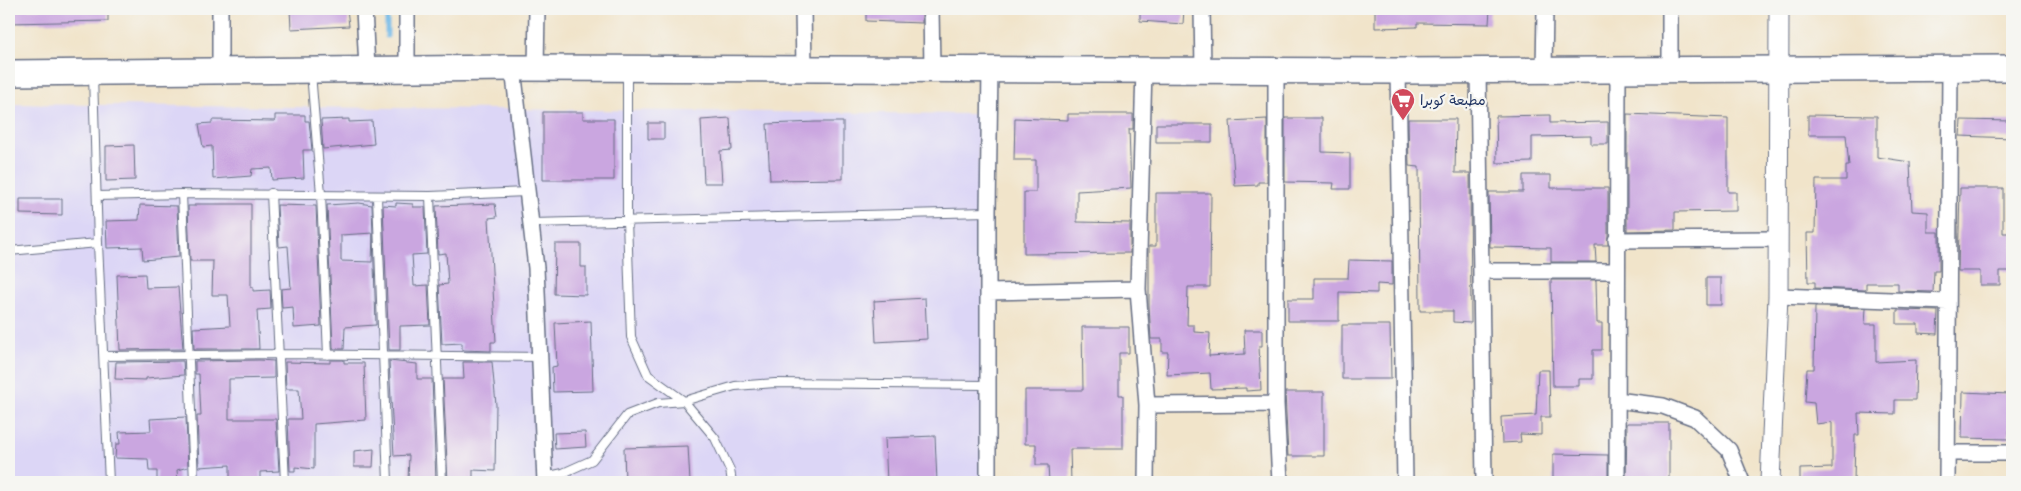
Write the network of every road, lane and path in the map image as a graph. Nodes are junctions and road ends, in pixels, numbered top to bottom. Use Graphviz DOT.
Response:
graph roads {
  1 [pos="220,9"];
  2 [pos="364,9"];
  3 [pos="407,9"];
  4 [pos="537,9"];
  5 [pos="803,9"];
  6 [pos="930,9"];
  7 [pos="1202,9"];
  8 [pos="1545,9"];
  9 [pos="1670,9"];
  10 [pos="1779,9"];
  11 [pos="525,68"];
  12 [pos="804,68"];
  13 [pos="932,68"];
  14 [pos="1950,68"];
  15 [pos="2012,68"];
  16 [pos="311,69"];
  17 [pos="367,69"];
  18 [pos="627,69"];
  19 [pos="990,69"];
  20 [pos="1670,69"];
  21 [pos="93,70"];
  22 [pos="220,70"];
  23 [pos="407,70"];
  24 [pos="1144,70"];
  25 [pos="1203,70"];
  26 [pos="1478,70"];
  27 [pos="1544,70"];
  28 [pos="1618,70"];
  29 [pos="1779,70"];
  30 [pos="1276,71"];
  31 [pos="1398,71"];
  32 [pos="9,72"];
  33 [pos="527,192"];
  34 [pos="271,193"];
  35 [pos="182,194"];
  36 [pos="320,194"];
  37 [pos="97,196"];
  38 [pos="377,196"];
  39 [pos="430,196"];
  40 [pos="988,212"];
  41 [pos="627,220"];
  42 [pos="532,223"];
  43 [pos="1778,239"];
  44 [pos="1616,240"];
  45 [pos="98,243"];
  46 [pos="9,251"];
  47 [pos="1480,270"];
  48 [pos="1617,271"];
  49 [pos="1138,289"];
  50 [pos="988,292"];
  51 [pos="1778,296"];
  52 [pos="1948,302"];
  53 [pos="188,354"];
  54 [pos="278,354"];
  55 [pos="328,354"];
  56 [pos="104,356"];
  57 [pos="383,356"];
  58 [pos="436,356"];
  59 [pos="541,357"];
  60 [pos="988,385"];
  61 [pos="1617,400"];
  62 [pos="684,401"];
  63 [pos="1276,404"];
  64 [pos="1146,405"];
  65 [pos="2012,453"];
  66 [pos="1947,454"];
  67 [pos="545,480"];
  68 [pos="109,482"];
  69 [pos="194,482"];
  70 [pos="285,482"];
  71 [pos="388,482"];
  72 [pos="442,482"];
  73 [pos="732,482"];
  74 [pos="988,482"];
  75 [pos="1146,482"];
  76 [pos="1280,482"];
  77 [pos="1405,482"];
  78 [pos="1484,482"];
  79 [pos="1617,482"];
  80 [pos="1742,482"];
  81 [pos="1770,482"];
  82 [pos="1947,482"];
  1 -- 22 [label="street"];
  2 -- 17 [label="street"];
  3 -- 23 [label="street"];
  4 -- 11 [label="street"];
  5 -- 12 [label="street"];
  6 -- 13 [label="street"];
  7 -- 25 [label="street"];
  8 -- 27 [label="street"];
  9 -- 20 [label="street"];
  10 -- 29 [label="street"];
  11 -- 18 [label="highway"];
  11 -- 23 [label="highway"];
  11 -- 33 [label="street"];
  12 -- 13 [label="highway"];
  12 -- 18 [label="highway"];
  13 -- 19 [label="highway"];
  14 -- 15 [label="highway"];
  14 -- 29 [label="highway"];
  14 -- 52 [label="street"];
  16 -- 17 [label="highway"];
  16 -- 22 [label="highway"];
  16 -- 36 [label="lane"];
  17 -- 23 [label="highway"];
  18 -- 41 [label="lane"];
  19 -- 24 [label="highway"];
  19 -- 40 [label="street"];
  20 -- 28 [label="highway"];
  20 -- 29 [label="highway"];
  21 -- 22 [label="highway"];
  21 -- 32 [label="highway"];
  21 -- 37 [label="lane"];
  24 -- 25 [label="highway"];
  24 -- 49 [label="street"];
  25 -- 30 [label="highway"];
  26 -- 27 [label="highway"];
  26 -- 31 [label="highway"];
  26 -- 47 [label="street"];
  27 -- 28 [label="highway"];
  28 -- 44 [label="street"];
  29 -- 43 [label="street"];
  30 -- 31 [label="highway"];
  30 -- 63 [label="street"];
  31 -- 77 [label="street"];
  33 -- 39 [label="lane"];
  33 -- 42 [label="street"];
  34 -- 35 [label="lane"];
  34 -- 36 [label="lane"];
  34 -- 54 [label="lane"];
  35 -- 37 [label="lane"];
  35 -- 53 [label="lane"];
  36 -- 38 [label="lane"];
  36 -- 55 [label="lane"];
  37 -- 45 [label="lane"];
  38 -- 39 [label="lane"];
  38 -- 57 [label="lane"];
  39 -- 58 [label="lane"];
  40 -- 41 [label="lane"];
  40 -- 50 [label="street"];
  41 -- 42 [label="lane"];
  41 -- 62 [label="lane"];
  42 -- 59 [label="street"];
  43 -- 44 [label="street"];
  43 -- 51 [label="street"];
  44 -- 48 [label="street"];
  45 -- 46 [label="lane"];
  45 -- 56 [label="lane"];
  47 -- 48 [label="street"];
  47 -- 78 [label="street"];
  48 -- 61 [label="street"];
  49 -- 50 [label="street"];
  49 -- 64 [label="street"];
  50 -- 60 [label="street"];
  51 -- 52 [label="street"];
  51 -- 81 [label="street"];
  52 -- 66 [label="street"];
  53 -- 54 [label="lane"];
  53 -- 56 [label="lane"];
  53 -- 69 [label="lane"];
  54 -- 55 [label="lane"];
  54 -- 70 [label="lane"];
  55 -- 57 [label="lane"];
  56 -- 68 [label="lane"];
  57 -- 58 [label="lane"];
  57 -- 71 [label="lane"];
  58 -- 59 [label="lane"];
  58 -- 72 [label="lane"];
  59 -- 67 [label="street"];
  60 -- 62 [label="lane"];
  60 -- 74 [label="street"];
  61 -- 79 [label="street"];
  61 -- 80 [label="street"];
  62 -- 67 [label="lane"];
  62 -- 73 [label="lane"];
  63 -- 64 [label="street"];
  63 -- 76 [label="street"];
  64 -- 75 [label="street"];
  65 -- 66 [label="street"];
  66 -- 82 [label="street"];
}
